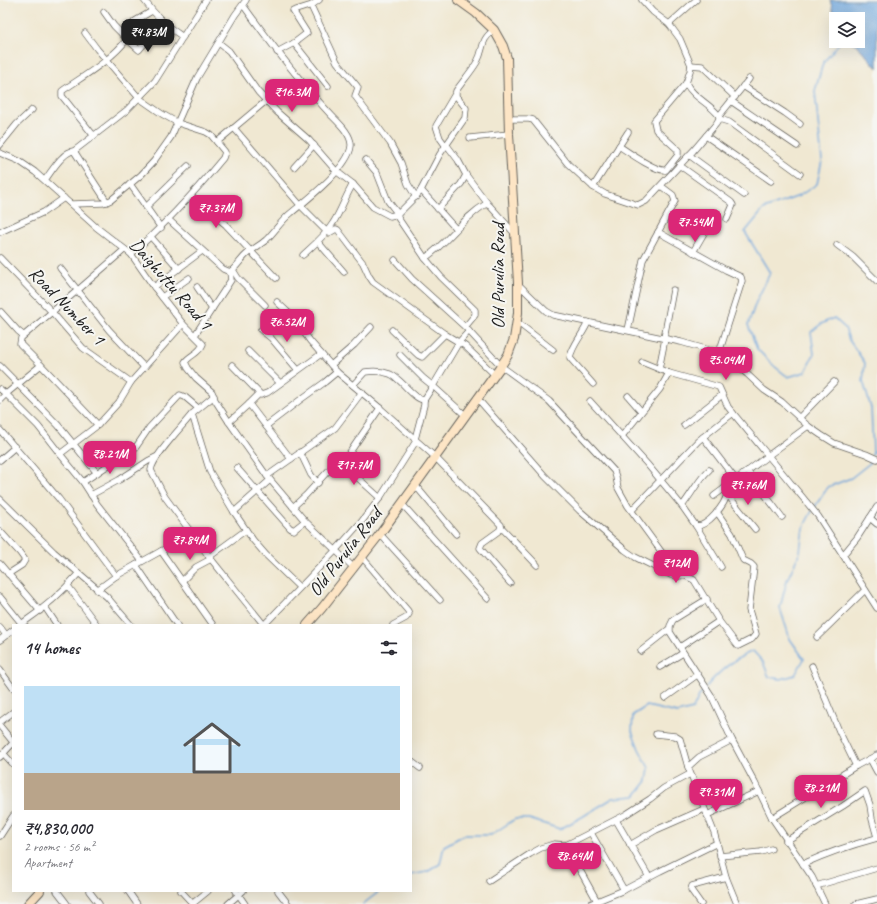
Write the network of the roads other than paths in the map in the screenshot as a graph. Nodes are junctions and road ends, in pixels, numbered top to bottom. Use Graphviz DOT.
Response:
graph roads {
  1 [pos="144,0"];
  2 [pos="206,0"];
  3 [pos="319,0"];
  4 [pos="458,0"];
  5 [pos="642,0"];
  6 [pos="696,0"];
  7 [pos="245,1"];
  8 [pos="312,5"];
  9 [pos="152,11"];
  10 [pos="104,12"];
  11 [pos="162,22"];
  12 [pos="669,24"];
  13 [pos="494,30"];
  14 [pos="85,33"];
  15 [pos="125,37"];
  16 [pos="183,37"];
  17 [pos="219,43"];
  18 [pos="294,43"];
  19 [pos="277,52"];
  20 [pos="106,60"];
  21 [pos="690,65"];
  22 [pos="749,79"];
  23 [pos="302,83"];
  24 [pos="686,84"];
  25 [pos="328,86"];
  26 [pos="743,86"];
  27 [pos="455,94"];
  28 [pos="139,98"];
  29 [pos="733,99"];
  30 [pos="266,101"];
  31 [pos="32,110"];
  32 [pos="719,118"];
  33 [pos="509,119"];
  34 [pos="178,123"];
  35 [pos="800,124"];
  36 [pos="234,128"];
  37 [pos="628,132"];
  38 [pos="509,134"];
  39 [pos="94,136"];
  40 [pos="706,136"];
  41 [pos="470,138"];
  42 [pos="217,142"];
  43 [pos="0,145"];
  44 [pos="314,145"];
  45 [pos="446,145"];
  46 [pos="619,146"];
  47 [pos="797,146"];
  48 [pos="74,151"];
  49 [pos="0,153"];
  50 [pos="689,155"];
  51 [pos="366,160"];
  52 [pos="680,165"];
  53 [pos="188,166"];
  54 [pos="294,167"];
  55 [pos="336,171"];
  56 [pos="800,174"];
  57 [pos="466,175"];
  58 [pos="44,180"];
  59 [pos="771,181"];
  60 [pos="350,183"];
  61 [pos="130,184"];
  62 [pos="661,186"];
  63 [pos="593,187"];
  64 [pos="421,190"];
  65 [pos="744,195"];
  66 [pos="191,196"];
  67 [pos="416,197"];
  68 [pos="64,198"];
  69 [pos="107,202"];
  70 [pos="72,204"];
  71 [pos="488,204"];
  72 [pos="146,206"];
  73 [pos="301,206"];
  74 [pos="438,209"];
  75 [pos="397,214"];
  76 [pos="727,219"];
  77 [pos="169,220"];
  78 [pos="161,228"];
  79 [pos="456,229"];
  80 [pos="0,232"];
  81 [pos="326,232"];
  82 [pos="658,232"];
  83 [pos="704,233"];
  84 [pos="515,234"];
  85 [pos="152,237"];
  86 [pos="318,242"];
  87 [pos="838,245"];
  88 [pos="124,250"];
  89 [pos="202,251"];
  90 [pos="251,251"];
  91 [pos="693,252"];
  92 [pos="131,254"];
  93 [pos="303,255"];
  94 [pos="0,258"];
  95 [pos="425,258"];
  96 [pos="395,260"];
  97 [pos="60,268"];
  98 [pos="179,269"];
  99 [pos="231,271"];
  100 [pos="344,272"];
  101 [pos="189,278"];
  102 [pos="276,278"];
  103 [pos="877,281"];
  104 [pos="518,283"];
  105 [pos="154,287"];
  106 [pos="197,287"];
  107 [pos="78,290"];
  108 [pos="673,290"];
  109 [pos="162,297"];
  110 [pos="277,302"];
  111 [pos="265,305"];
  112 [pos="212,309"];
  113 [pos="0,312"];
  114 [pos="52,312"];
  115 [pos="517,322"];
  116 [pos="588,322"];
  117 [pos="183,324"];
  118 [pos="371,327"];
  119 [pos="467,329"];
  120 [pos="261,330"];
  121 [pos="392,330"];
  122 [pos="628,330"];
  123 [pos="445,334"];
  124 [pos="23,335"];
  125 [pos="195,336"];
  126 [pos="664,338"];
  127 [pos="459,342"];
  128 [pos="554,350"];
  129 [pos="248,351"];
  130 [pos="719,353"];
  131 [pos="321,354"];
  132 [pos="400,355"];
  133 [pos="642,362"];
  134 [pos="232,364"];
  135 [pos="40,365"];
  136 [pos="331,365"];
  137 [pos="0,366"];
  138 [pos="501,366"];
  139 [pos="144,367"];
  140 [pos="659,369"];
  141 [pos="298,370"];
  142 [pos="338,372"];
  143 [pos="669,373"];
  144 [pos="495,375"];
  145 [pos="131,382"];
  146 [pos="834,382"];
  147 [pos="280,383"];
  148 [pos="18,384"];
  149 [pos="593,384"];
  150 [pos="353,386"];
  151 [pos="433,386"];
  152 [pos="0,388"];
  153 [pos="362,392"];
  154 [pos="6,394"];
  155 [pos="259,394"];
  156 [pos="722,395"];
  157 [pos="214,396"];
  158 [pos="628,396"];
  159 [pos="478,398"];
  160 [pos="0,400"];
  161 [pos="424,400"];
  162 [pos="590,400"];
  163 [pos="249,404"];
  164 [pos="198,408"];
  165 [pos="380,408"];
  166 [pos="641,411"];
  167 [pos="733,413"];
  168 [pos="192,414"];
  169 [pos="465,415"];
  170 [pos="799,418"];
  171 [pos="229,422"];
  172 [pos="98,425"];
  173 [pos="684,425"];
  174 [pos="266,426"];
  175 [pos="808,426"];
  176 [pos="0,430"];
  177 [pos="622,436"];
  178 [pos="703,437"];
  179 [pos="416,441"];
  180 [pos="73,443"];
  181 [pos="15,446"];
  182 [pos="300,452"];
  183 [pos="60,454"];
  184 [pos="768,456"];
  185 [pos="157,457"];
  186 [pos="435,457"];
  187 [pos="1,458"];
  188 [pos="291,459"];
  189 [pos="877,459"];
  190 [pos="342,460"];
  191 [pos="237,468"];
  192 [pos="709,470"];
  193 [pos="747,471"];
  194 [pos="97,473"];
  195 [pos="269,478"];
  196 [pos="736,480"];
  197 [pos="660,481"];
  198 [pos="83,482"];
  199 [pos="318,482"];
  200 [pos="415,485"];
  201 [pos="725,488"];
  202 [pos="258,492"];
  203 [pos="727,494"];
  204 [pos="91,495"];
  205 [pos="714,496"];
  206 [pos="380,498"];
  207 [pos="0,499"];
  208 [pos="402,504"];
  209 [pos="682,506"];
  210 [pos="293,507"];
  211 [pos="877,507"];
  212 [pos="632,510"];
  213 [pos="234,512"];
  214 [pos="717,512"];
  215 [pos="782,517"];
  216 [pos="870,518"];
  217 [pos="305,521"];
  218 [pos="877,524"];
  219 [pos="696,526"];
  220 [pos="502,528"];
  221 [pos="755,529"];
  222 [pos="246,530"];
  223 [pos="0,531"];
  224 [pos="190,531"];
  225 [pos="380,534"];
  226 [pos="456,534"];
  227 [pos="161,551"];
  228 [pos="335,551"];
  229 [pos="843,555"];
  230 [pos="362,557"];
  231 [pos="210,558"];
  232 [pos="142,561"];
  233 [pos="0,564"];
  234 [pos="136,564"];
  235 [pos="537,565"];
  236 [pos="721,567"];
  237 [pos="353,568"];
  238 [pos="8,574"];
  239 [pos="78,574"];
  240 [pos="116,576"];
  241 [pos="679,576"];
  242 [pos="182,580"];
  243 [pos="510,582"];
  244 [pos="68,586"];
  245 [pos="299,587"];
  246 [pos="97,590"];
  247 [pos="865,590"];
  248 [pos="0,597"];
  249 [pos="488,598"];
  250 [pos="707,599"];
  251 [pos="440,600"];
  252 [pos="45,607"];
  253 [pos="877,608"];
  254 [pos="40,611"];
  255 [pos="719,621"];
  256 [pos="21,624"];
  257 [pos="56,624"];
  258 [pos="96,624"];
  259 [pos="130,624"];
  260 [pos="176,624"];
  261 [pos="212,624"];
  262 [pos="263,624"];
  263 [pos="265,624"];
  264 [pos="308,624"];
  265 [pos="395,624"];
  266 [pos="0,627"];
  267 [pos="669,629"];
  268 [pos="12,631"];
  269 [pos="6,635"];
  270 [pos="817,637"];
  271 [pos="0,640"];
  272 [pos="680,647"];
  273 [pos="641,652"];
  274 [pos="683,652"];
  275 [pos="812,666"];
  276 [pos="660,667"];
  277 [pos="0,670"];
  278 [pos="698,675"];
  279 [pos="12,687"];
  280 [pos="665,698"];
  281 [pos="12,713"];
  282 [pos="0,722"];
  283 [pos="0,726"];
  284 [pos="656,734"];
  285 [pos="732,740"];
  286 [pos="12,741"];
  287 [pos="12,743"];
  288 [pos="2,755"];
  289 [pos="877,755"];
  290 [pos="870,759"];
  291 [pos="412,762"];
  292 [pos="12,763"];
  293 [pos="856,766"];
  294 [pos="688,767"];
  295 [pos="420,768"];
  296 [pos="877,772"];
  297 [pos="690,774"];
  298 [pos="759,791"];
  299 [pos="704,809"];
  300 [pos="707,816"];
  301 [pos="12,818"];
  302 [pos="772,818"];
  303 [pos="616,820"];
  304 [pos="591,833"];
  305 [pos="877,835"];
  306 [pos="0,836"];
  307 [pos="786,841"];
  308 [pos="717,843"];
  309 [pos="566,844"];
  310 [pos="630,845"];
  311 [pos="771,849"];
  312 [pos="720,856"];
  313 [pos="803,864"];
  314 [pos="877,868"];
  315 [pos="649,877"];
  316 [pos="726,877"];
  317 [pos="489,881"];
  318 [pos="816,886"];
  319 [pos="624,890"];
  320 [pos="39,892"];
  321 [pos="58,892"];
  322 [pos="90,892"];
  323 [pos="129,892"];
  324 [pos="182,892"];
  325 [pos="207,892"];
  326 [pos="239,892"];
  327 [pos="279,892"];
  328 [pos="877,899"];
  329 [pos="597,901"];
  330 [pos="28,904"];
  331 [pos="67,904"];
  332 [pos="99,904"];
  333 [pos="137,904"];
  334 [pos="192,904"];
  335 [pos="228,904"];
  336 [pos="245,904"];
  337 [pos="288,904"];
  338 [pos="590,904"];
  339 [pos="701,904"];
  340 [pos="737,904"];
  341 [pos="825,904"];
  342 [pos="856,904"];
  1 -- 9 [label="street"];
  2 -- 16 [label="street"];
  3 -- 8 [label="street"];
  4 -- 13 [label="main road, Old Purulia Road"];
  5 -- 12 [label="street"];
  6 -- 12 [label="street"];
  7 -- 17 [label="street"];
  7 -- 19 [label="street"];
  8 -- 18 [label="street"];
  8 -- 67 [label="street"];
  9 -- 11 [label="street"];
  9 -- 15 [label="street"];
  10 -- 15 [label="street"];
  11 -- 15 [label="street"];
  11 -- 16 [label="street"];
  12 -- 21 [label="street"];
  13 -- 27 [label="street"];
  13 -- 33 [label="main road, Old Purulia Road"];
  14 -- 20 [label="street"];
  15 -- 20 [label="street"];
  16 -- 28 [label="street"];
  17 -- 30 [label="street"];
  17 -- 34 [label="street"];
  18 -- 19 [label="street"];
  18 -- 25 [label="street"];
  19 -- 23 [label="street"];
  20 -- 28 [label="street"];
  20 -- 39 [label="street"];
  21 -- 24 [label="street"];
  21 -- 29 [label="street"];
  22 -- 26 [label="street"];
  23 -- 30 [label="street"];
  23 -- 55 [label="street"];
  24 -- 32 [label="street"];
  24 -- 46 [label="street"];
  26 -- 29 [label="street"];
  26 -- 35 [label="street"];
  27 -- 45 [label="street"];
  27 -- 45 [label="street"];
  28 -- 34 [label="street"];
  28 -- 39 [label="street"];
  29 -- 32 [label="street"];
  29 -- 47 [label="street"];
  30 -- 36 [label="street"];
  30 -- 44 [label="street"];
  31 -- 43 [label="street"];
  32 -- 40 [label="street"];
  32 -- 56 [label="street"];
  33 -- 38 [label="main road, Old Purulia Road"];
  33 -- 63 [label="street"];
  34 -- 42 [label="street"];
  34 -- 61 [label="street"];
  36 -- 42 [label="street"];
  36 -- 73 [label="street"];
  37 -- 46 [label="street"];
  38 -- 41 [label="street"];
  38 -- 84 [label="main road, Old Purulia Road"];
  39 -- 48 [label="street"];
  40 -- 50 [label="street"];
  40 -- 59 [label="street"];
  42 -- 66 [label="street"];
  44 -- 54 [label="street"];
  44 -- 55 [label="street"];
  45 -- 57 [label="street"];
  45 -- 64 [label="street"];
  46 -- 63 [label="street"];
  48 -- 58 [label="street"];
  48 -- 69 [label="street"];
  49 -- 58 [label="street, Daighuttu Road 1"];
  50 -- 52 [label="street"];
  50 -- 65 [label="street"];
  51 -- 75 [label="street"];
  52 -- 62 [label="street"];
  52 -- 76 [label="street"];
  53 -- 72 [label="street"];
  55 -- 60 [label="street"];
  55 -- 73 [label="street"];
  57 -- 71 [label="street"];
  57 -- 74 [label="street"];
  58 -- 68 [label="street, Daighuttu Road 1"];
  60 -- 75 [label="street"];
  60 -- 81 [label="street"];
  61 -- 69 [label="street"];
  61 -- 72 [label="street"];
  62 -- 63 [label="street"];
  62 -- 82 [label="street"];
  64 -- 67 [label="street"];
  64 -- 74 [label="street"];
  66 -- 77 [label="street"];
  66 -- 90 [label="street"];
  67 -- 75 [label="street"];
  68 -- 70 [label="street, Daighuttu Road 1"];
  68 -- 80 [label="street"];
  69 -- 70 [label="street"];
  70 -- 88 [label="street, Daighuttu Road 1"];
  71 -- 79 [label="street"];
  71 -- 84 [label="street"];
  72 -- 78 [label="street"];
  73 -- 81 [label="street"];
  73 -- 90 [label="street"];
  74 -- 79 [label="street"];
  75 -- 95 [label="street"];
  77 -- 78 [label="street"];
  77 -- 89 [label="street"];
  78 -- 85 [label="street"];
  79 -- 95 [label="street"];
  81 -- 86 [label="street"];
  81 -- 123 [label="street"];
  82 -- 91 [label="street"];
  82 -- 122 [label="street"];
  83 -- 91 [label="street"];
  84 -- 104 [label="main road, Old Purulia Road"];
  85 -- 92 [label="street"];
  85 -- 98 [label="street"];
  86 -- 93 [label="street"];
  86 -- 100 [label="street"];
  87 -- 103 [label="street"];
  88 -- 92 [label="street, Daighuttu Road 1"];
  88 -- 107 [label="street"];
  89 -- 98 [label="street"];
  89 -- 99 [label="street"];
  90 -- 99 [label="street"];
  90 -- 102 [label="street"];
  91 -- 130 [label="street"];
  92 -- 105 [label="street, Daighuttu Road 1"];
  94 -- 114 [label="street, Road Number 1"];
  95 -- 119 [label="street"];
  96 -- 119 [label="street"];
  97 -- 107 [label="street"];
  98 -- 105 [label="street"];
  99 -- 111 [label="street"];
  99 -- 112 [label="street"];
  101 -- 109 [label="street"];
  104 -- 115 [label="main road, Old Purulia Road"];
  104 -- 116 [label="street"];
  105 -- 109 [label="street, Daighuttu Road 1"];
  106 -- 112 [label="street"];
  107 -- 114 [label="street"];
  107 -- 139 [label="street"];
  108 -- 126 [label="street"];
  109 -- 117 [label="street, Daighuttu Road 1"];
  110 -- 131 [label="street"];
  112 -- 125 [label="street"];
  113 -- 124 [label="street"];
  114 -- 124 [label="street"];
  114 -- 145 [label="street, Road Number 1"];
  115 -- 128 [label="street"];
  115 -- 138 [label="main road, Old Purulia Road"];
  116 -- 122 [label="street"];
  116 -- 149 [label="street"];
  117 -- 125 [label="street, Daighuttu Road 1"];
  117 -- 139 [label="street"];
  118 -- 136 [label="street"];
  119 -- 127 [label="street"];
  119 -- 138 [label="street"];
  120 -- 141 [label="street"];
  121 -- 123 [label="street"];
  122 -- 126 [label="street"];
  123 -- 127 [label="street"];
  124 -- 135 [label="street"];
  125 -- 157 [label="street, Daighuttu Road 1"];
  126 -- 130 [label="street"];
  126 -- 140 [label="street"];
  127 -- 144 [label="street"];
  127 -- 151 [label="street"];
  129 -- 147 [label="street"];
  130 -- 170 [label="street"];
  131 -- 136 [label="street"];
  131 -- 141 [label="street"];
  132 -- 151 [label="street"];
  133 -- 140 [label="street"];
  134 -- 155 [label="street"];
  135 -- 148 [label="street"];
  135 -- 172 [label="street"];
  136 -- 142 [label="street"];
  137 -- 148 [label="street"];
  138 -- 144 [label="main road, Old Purulia Road"];
  138 -- 212 [label="street"];
  139 -- 145 [label="street"];
  140 -- 143 [label="street"];
  141 -- 147 [label="street"];
  142 -- 150 [label="street"];
  142 -- 174 [label="street"];
  143 -- 156 [label="street"];
  143 -- 166 [label="street"];
  144 -- 159 [label="main road, Old Purulia Road"];
  145 -- 172 [label="street"];
  146 -- 170 [label="street"];
  147 -- 155 [label="street"];
  148 -- 154 [label="street"];
  148 -- 180 [label="street"];
  150 -- 153 [label="street"];
  150 -- 161 [label="street"];
  151 -- 161 [label="street"];
  151 -- 169 [label="street"];
  152 -- 154 [label="street"];
  153 -- 165 [label="street"];
  153 -- 182 [label="street"];
  154 -- 160 [label="street"];
  154 -- 183 [label="street"];
  155 -- 163 [label="street"];
  156 -- 167 [label="street"];
  156 -- 173 [label="street"];
  157 -- 164 [label="street"];
  157 -- 171 [label="street, Daighuttu Road 1"];
  158 -- 166 [label="street"];
  159 -- 169 [label="main road, Old Purulia Road"];
  159 -- 241 [label="street"];
  161 -- 179 [label="street"];
  162 -- 177 [label="street"];
  163 -- 171 [label="street"];
  163 -- 174 [label="street"];
  164 -- 168 [label="street"];
  164 -- 194 [label="street"];
  165 -- 179 [label="street"];
  165 -- 190 [label="street"];
  166 -- 177 [label="street"];
  167 -- 178 [label="street"];
  167 -- 184 [label="street"];
  168 -- 185 [label="street"];
  168 -- 213 [label="street"];
  169 -- 186 [label="main road, Old Purulia Road"];
  170 -- 175 [label="street"];
  171 -- 195 [label="street, Daighuttu Road 1"];
  172 -- 180 [label="street"];
  174 -- 188 [label="street"];
  175 -- 184 [label="street"];
  175 -- 189 [label="street"];
  176 -- 181 [label="street"];
  177 -- 197 [label="street"];
  178 -- 196 [label="street"];
  178 -- 197 [label="street"];
  179 -- 186 [label="street"];
  179 -- 206 [label="street"];
  180 -- 183 [label="street"];
  180 -- 194 [label="street"];
  181 -- 187 [label="street"];
  181 -- 240 [label="street"];
  182 -- 188 [label="street"];
  182 -- 199 [label="street"];
  183 -- 198 [label="street"];
  184 -- 193 [label="street"];
  184 -- 229 [label="street"];
  185 -- 204 [label="street"];
  185 -- 224 [label="street"];
  186 -- 200 [label="main road, Old Purulia Road"];
  186 -- 220 [label="street"];
  188 -- 195 [label="street"];
  190 -- 199 [label="street"];
  190 -- 206 [label="street"];
  191 -- 202 [label="street"];
  192 -- 209 [label="street"];
  193 -- 196 [label="street"];
  193 -- 215 [label="street"];
  194 -- 198 [label="street"];
  195 -- 202 [label="street"];
  195 -- 210 [label="street, Daighuttu Road 1"];
  196 -- 201 [label="street"];
  197 -- 209 [label="street"];
  197 -- 212 [label="street"];
  198 -- 204 [label="street"];
  199 -- 210 [label="street"];
  200 -- 208 [label="main road, Old Purulia Road"];
  200 -- 226 [label="street"];
  201 -- 203 [label="street"];
  201 -- 205 [label="street"];
  202 -- 213 [label="street"];
  202 -- 217 [label="street"];
  203 -- 214 [label="street"];
  203 -- 221 [label="street"];
  204 -- 232 [label="street"];
  206 -- 228 [label="street"];
  207 -- 239 [label="street"];
  208 -- 225 [label="main road, Old Purulia Road"];
  208 -- 249 [label="street"];
  209 -- 219 [label="street"];
  210 -- 217 [label="street, Daighuttu Road 1"];
  211 -- 216 [label="street"];
  212 -- 241 [label="street"];
  213 -- 222 [label="street"];
  214 -- 219 [label="street"];
  214 -- 255 [label="street"];
  216 -- 218 [label="street"];
  216 -- 229 [label="street"];
  217 -- 228 [label="street, Daighuttu Road 1"];
  219 -- 236 [label="street"];
  220 -- 235 [label="street"];
  220 -- 243 [label="street"];
  222 -- 231 [label="street"];
  222 -- 245 [label="street"];
  223 -- 238 [label="street"];
  224 -- 227 [label="street"];
  224 -- 231 [label="street"];
  225 -- 230 [label="main road, Old Purulia Road"];
  225 -- 251 [label="street"];
  227 -- 232 [label="street"];
  227 -- 242 [label="street"];
  228 -- 237 [label="street, Daighuttu Road 1"];
  228 -- 245 [label="street"];
  229 -- 247 [label="street"];
  230 -- 237 [label="main road, Old Purulia Road"];
  230 -- 265 [label="street"];
  231 -- 242 [label="street"];
  231 -- 262 [label="street"];
  232 -- 234 [label="street"];
  233 -- 238 [label="street"];
  234 -- 240 [label="street"];
  234 -- 260 [label="street"];
  237 -- 264 [label="main road, Old Purulia Road"];
  238 -- 254 [label="street"];
  239 -- 244 [label="street"];
  239 -- 246 [label="street"];
  240 -- 246 [label="street"];
  241 -- 250 [label="street"];
  242 -- 261 [label="street"];
  244 -- 252 [label="street"];
  244 -- 258 [label="street"];
  245 -- 263 [label="street"];
  246 -- 259 [label="street"];
  247 -- 253 [label="street"];
  247 -- 270 [label="street"];
  248 -- 256 [label="street"];
  250 -- 255 [label="street"];
  250 -- 267 [label="street"];
  252 -- 254 [label="street"];
  252 -- 257 [label="street"];
  254 -- 256 [label="street"];
  255 -- 272 [label="street"];
  266 -- 269 [label="street"];
  267 -- 272 [label="street"];
  267 -- 273 [label="street"];
  268 -- 269 [label="street"];
  269 -- 271 [label="street"];
  272 -- 274 [label="street"];
  274 -- 276 [label="street"];
  274 -- 278 [label="street"];
  275 -- 293 [label="street"];
  277 -- 279 [label="street"];
  278 -- 280 [label="street"];
  278 -- 285 [label="street"];
  281 -- 282 [label="street"];
  283 -- 286 [label="street"];
  284 -- 294 [label="street"];
  285 -- 294 [label="street"];
  285 -- 298 [label="street"];
  287 -- 288 [label="street"];
  288 -- 292 [label="street"];
  289 -- 290 [label="street"];
  290 -- 293 [label="street"];
  290 -- 296 [label="street"];
  291 -- 295 [label="street"];
  293 -- 302 [label="street"];
  294 -- 297 [label="street"];
  297 -- 299 [label="street"];
  297 -- 303 [label="street"];
  298 -- 300 [label="street"];
  298 -- 302 [label="street"];
  299 -- 300 [label="street"];
  299 -- 310 [label="street"];
  300 -- 308 [label="street"];
  301 -- 306 [label="street"];
  302 -- 307 [label="street"];
  303 -- 304 [label="street"];
  303 -- 310 [label="street"];
  304 -- 309 [label="street"];
  304 -- 319 [label="street"];
  305 -- 307 [label="street"];
  305 -- 313 [label="street"];
  307 -- 313 [label="street"];
  308 -- 312 [label="street"];
  308 -- 315 [label="street"];
  309 -- 317 [label="street"];
  309 -- 329 [label="street"];
  310 -- 315 [label="street"];
  311 -- 312 [label="street"];
  312 -- 316 [label="street"];
  313 -- 318 [label="street"];
  314 -- 318 [label="street"];
  315 -- 319 [label="street"];
  316 -- 339 [label="street"];
  316 -- 340 [label="street"];
  318 -- 341 [label="street"];
  319 -- 329 [label="street"];
  320 -- 330 [label="main road"];
  321 -- 331 [label="street"];
  322 -- 332 [label="street"];
  323 -- 333 [label="street"];
  324 -- 334 [label="street"];
  325 -- 334 [label="street"];
  326 -- 335 [label="street"];
  326 -- 336 [label="street"];
  327 -- 337 [label="street"];
  328 -- 342 [label="street"];
  329 -- 338 [label="street"];
}
